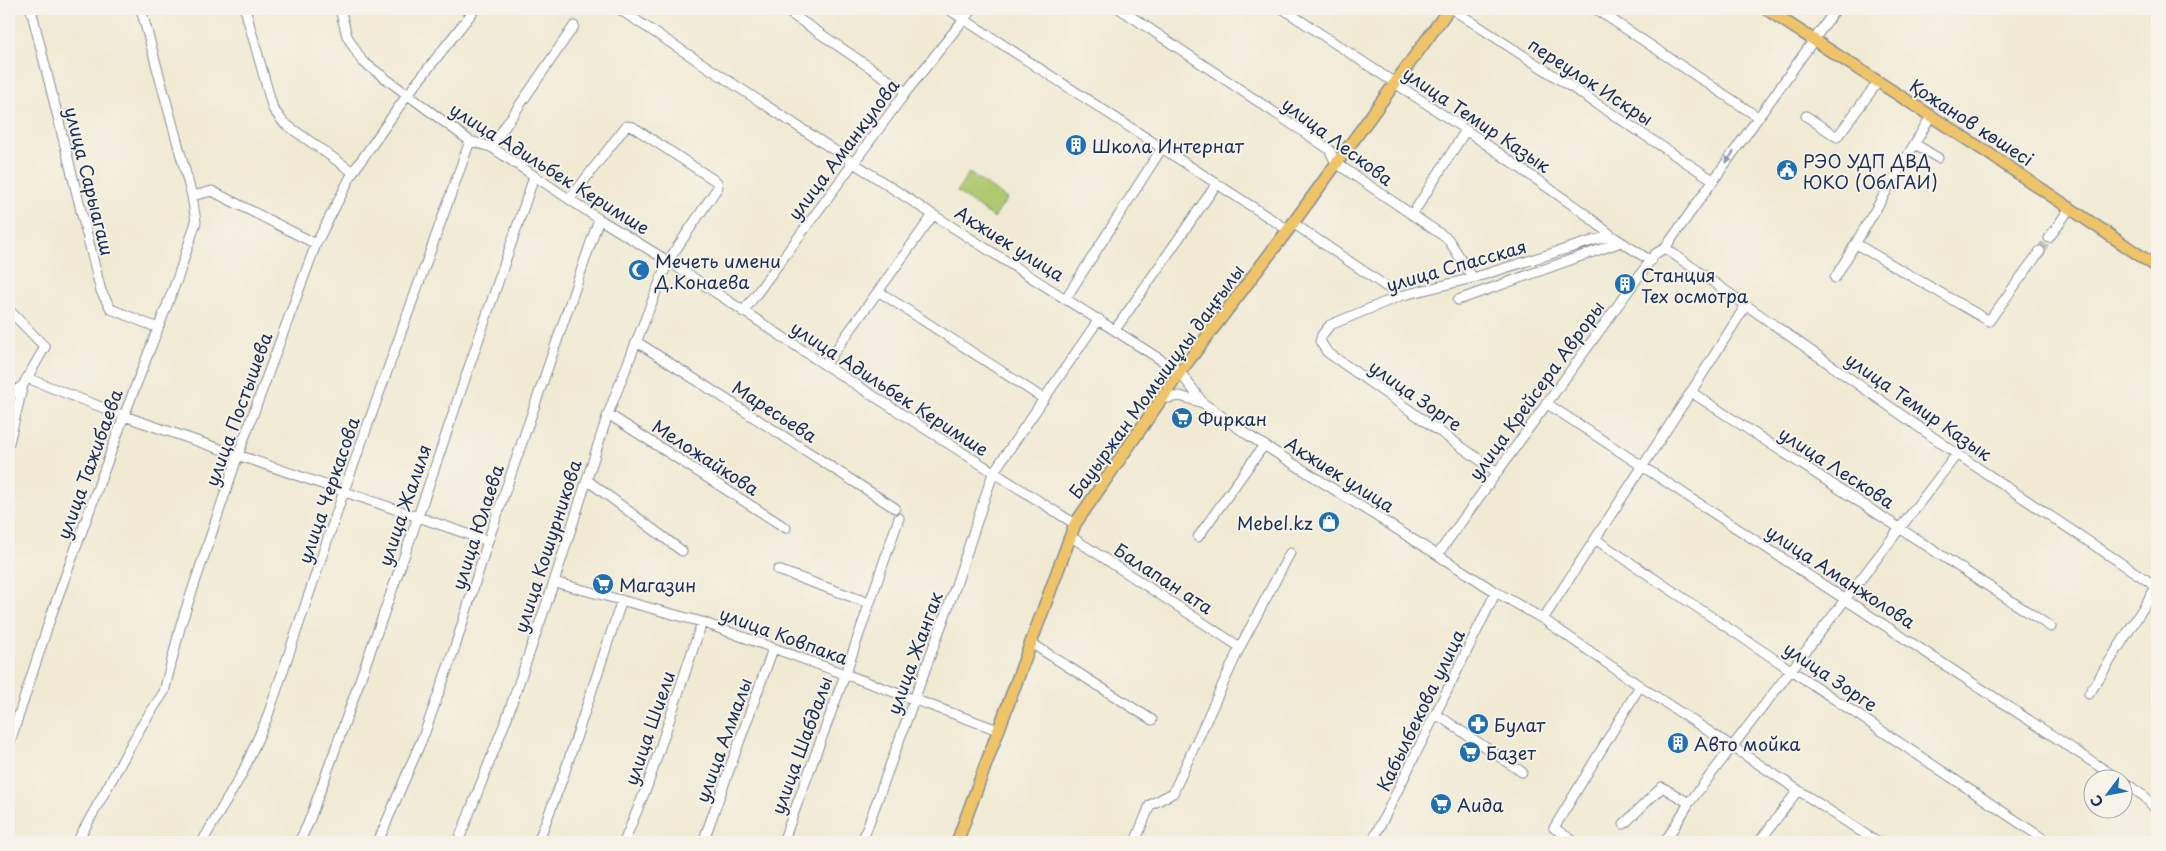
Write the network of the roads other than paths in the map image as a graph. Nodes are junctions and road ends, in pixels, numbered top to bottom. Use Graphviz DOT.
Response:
graph roads {
  1 [pos="31,9"];
  2 [pos="142,9"];
  3 [pos="245,9"];
  4 [pos="342,9"];
  5 [pos="475,9"];
  6 [pos="619,9"];
  7 [pos="784,9"];
  8 [pos="948,9"];
  9 [pos="972,9"];
  10 [pos="1120,9"];
  11 [pos="1283,9"];
  12 [pos="1450,9"];
  13 [pos="1596,9"];
  14 [pos="1766,9"];
  15 [pos="1836,9"];
  16 [pos="964,19"];
  17 [pos="574,26"];
  18 [pos="1812,39"];
  19 [pos="1394,82"];
  20 [pos="1878,82"];
  21 [pos="906,92"];
  22 [pos="408,94"];
  23 [pos="1806,116"];
  24 [pos="1932,116"];
  25 [pos="1758,117"];
  26 [pos="1466,130"];
  27 [pos="470,141"];
  28 [pos="1915,144"];
  29 [pos="491,146"];
  30 [pos="1162,148"];
  31 [pos="1938,158"];
  32 [pos="854,162"];
  33 [pos="1336,163"];
  34 [pos="353,172"];
  35 [pos="534,177"];
  36 [pos="1713,180"];
  37 [pos="1216,185"];
  38 [pos="192,196"];
  39 [pos="570,199"];
  40 [pos="2070,208"];
  41 [pos="933,215"];
  42 [pos="1412,215"];
  43 [pos="598,219"];
  44 [pos="1291,226"];
  45 [pos="1612,236"];
  46 [pos="2049,238"];
  47 [pos="1621,242"];
  48 [pos="316,244"];
  49 [pos="1856,244"];
  50 [pos="1665,248"];
  51 [pos="2040,251"];
  52 [pos="668,261"];
  53 [pos="1650,261"];
  54 [pos="2157,267"];
  55 [pos="1473,278"];
  56 [pos="1836,278"];
  57 [pos="878,291"];
  58 [pos="1400,296"];
  59 [pos="1066,298"];
  60 [pos="1458,300"];
  61 [pos="1746,305"];
  62 [pos="9,310"];
  63 [pos="743,312"];
  64 [pos="1099,319"];
  65 [pos="158,328"];
  66 [pos="1116,330"];
  67 [pos="1320,341"];
  68 [pos="636,342"];
  69 [pos="825,365"];
  70 [pos="1180,372"];
  71 [pos="25,382"];
  72 [pos="1691,392"];
  73 [pos="9,396"];
  74 [pos="1044,399"];
  75 [pos="1160,399"];
  76 [pos="1203,403"];
  77 [pos="1546,403"];
  78 [pos="608,414"];
  79 [pos="124,416"];
  80 [pos="9,443"];
  81 [pos="1264,445"];
  82 [pos="1957,454"];
  83 [pos="238,455"];
  84 [pos="1642,466"];
  85 [pos="1497,472"];
  86 [pos="993,473"];
  87 [pos="586,480"];
  88 [pos="344,491"];
  89 [pos="895,508"];
  90 [pos="417,517"];
  91 [pos="899,518"];
  92 [pos="1075,524"];
  93 [pos="786,528"];
  94 [pos="1900,528"];
  95 [pos="1070,536"];
  96 [pos="1198,537"];
  97 [pos="1595,539"];
  98 [pos="488,542"];
  99 [pos="682,551"];
  100 [pos="1290,553"];
  101 [pos="1438,554"];
  102 [pos="778,570"];
  103 [pos="554,582"];
  104 [pos="2157,586"];
  105 [pos="1496,592"];
  106 [pos="1845,598"];
  107 [pos="622,600"];
  108 [pos="869,603"];
  109 [pos="1543,619"];
  110 [pos="702,622"];
  111 [pos="2051,627"];
  112 [pos="1031,643"];
  113 [pos="1240,647"];
  114 [pos="773,649"];
  115 [pos="1793,670"];
  116 [pos="844,675"];
  117 [pos="1640,686"];
  118 [pos="2089,694"];
  119 [pos="914,700"];
  120 [pos="1436,714"];
  121 [pos="1152,720"];
  122 [pos="998,730"];
  123 [pos="9,744"];
  124 [pos="1734,747"];
  125 [pos="2103,768"];
  126 [pos="1522,772"];
  127 [pos="2134,789"];
  128 [pos="1798,790"];
  129 [pos="1690,803"];
  130 [pos="2157,811"];
  131 [pos="1624,824"];
  132 [pos="77,842"];
  133 [pos="202,842"];
  134 [pos="299,842"];
  135 [pos="378,842"];
  136 [pos="458,842"];
  137 [pos="538,842"];
  138 [pos="624,842"];
  139 [pos="703,842"];
  140 [pos="783,842"];
  141 [pos="862,842"];
  142 [pos="957,842"];
  143 [pos="1135,842"];
  144 [pos="1372,842"];
  145 [pos="1575,842"];
  146 [pos="1665,842"];
  147 [pos="1759,842"];
  148 [pos="1877,842"];
  149 [pos="2048,842"];
  1 -- 65 [label="street, улица Сарыагаш"];
  2 -- 38 [label="street, улица Тажибаева"];
  3 -- 34 [label="street"];
  4 -- 22 [label="street, улица Адильбек Керимше"];
  5 -- 22 [label="street, улица Постышева"];
  6 -- 32 [label="street, Акжиек улица"];
  7 -- 21 [label="street"];
  8 -- 16 [label="street"];
  9 -- 16 [label="street, улица Аманкулова"];
  10 -- 33 [label="street, улица Лескова"];
  11 -- 19 [label="street, улица Темир Казык"];
  12 -- 19 [label="main road, Бауыржан Момышұлы даңғылы"];
  12 -- 36 [label="street, переулок Искры"];
  13 -- 25 [label="street"];
  14 -- 18 [label="main road, Қожанов көшесі"];
  15 -- 18 [label="street"];
  16 -- 21 [label="street, улица Аманкулова"];
  16 -- 30 [label="street"];
  17 -- 29 [label="street"];
  18 -- 20 [label="main road, Қожанов көшесі"];
  18 -- 25 [label="street, улица Крейсера Авроры"];
  19 -- 26 [label="street, улица Темир Казык"];
  19 -- 33 [label="main road, Бауыржан Момышұлы даңғылы"];
  20 -- 23 [label="street"];
  20 -- 24 [label="main road, Қожанов көшесі"];
  21 -- 32 [label="street, улица Аманкулова"];
  22 -- 27 [label="street, улица Адильбек Керимше"];
  22 -- 34 [label="street, улица Постышева"];
  24 -- 28 [label="street"];
  24 -- 40 [label="main road, Қожанов көшесі"];
  25 -- 36 [label="street, улица Крейсера Авроры, one-way"];
  26 -- 42 [label="street"];
  26 -- 45 [label="street, улица Темир Казык"];
  27 -- 29 [label="street, улица Адильбек Керимше"];
  27 -- 88 [label="street, улица Черкасова"];
  28 -- 31 [label="street"];
  28 -- 49 [label="street"];
  29 -- 35 [label="street, улица Адильбек Керимше"];
  30 -- 37 [label="street"];
  30 -- 59 [label="street"];
  32 -- 41 [label="street, Акжиек улица"];
  32 -- 63 [label="street, улица Аманкулова"];
  33 -- 42 [label="street, улица Лескова"];
  33 -- 44 [label="main road, Бауыржан Момышұлы даңғылы"];
  34 -- 48 [label="street, улица Постышева"];
  35 -- 39 [label="street, улица Адильбек Керимше"];
  35 -- 90 [label="street, улица Жалиля"];
  36 -- 50 [label="street, улица Крейсера Авроры"];
  37 -- 44 [label="street"];
  37 -- 66 [label="street"];
  38 -- 48 [label="street"];
  38 -- 65 [label="street, улица Тажибаева"];
  39 -- 43 [label="street, улица Адильбек Керимше"];
  39 -- 52 [label="street, улица Кошурникова"];
  40 -- 46 [label="street"];
  40 -- 54 [label="main road, Қожанов көшесі"];
  41 -- 57 [label="street"];
  41 -- 59 [label="street, Акжиек улица"];
  42 -- 55 [label="street, улица Лескова"];
  43 -- 52 [label="street, улица Адильбек Керимше"];
  43 -- 98 [label="street, улица Юлаева"];
  44 -- 58 [label="street"];
  44 -- 70 [label="main road, Бауыржан Момышұлы даңғылы"];
  45 -- 47 [label="street, улица Темир Казык"];
  45 -- 55 [label="street, улица Спасская"];
  47 -- 53 [label="street, улица Темир Казык"];
  47 -- 60 [label="street"];
  48 -- 83 [label="street, улица Постышева"];
  49 -- 51 [label="street"];
  49 -- 56 [label="street"];
  50 -- 53 [label="street, улица Крейсера Авроры"];
  50 -- 61 [label="street, улица Темир Казык"];
  52 -- 63 [label="street, улица Адильбек Керимше"];
  52 -- 68 [label="street, улица Кошурникова"];
  53 -- 77 [label="street, улица Крейсера Авроры"];
  55 -- 58 [label="street, улица Спасская"];
  57 -- 69 [label="street"];
  57 -- 74 [label="street"];
  58 -- 67 [label="street, улица Спасская"];
  59 -- 64 [label="street, Акжиек улица"];
  61 -- 72 [label="street"];
  61 -- 82 [label="street, улица Темир Казык"];
  62 -- 71 [label="street"];
  63 -- 69 [label="street, улица Адильбек Керимше"];
  64 -- 66 [label="street, Акжиек улица"];
  64 -- 74 [label="street, улица Жангак"];
  65 -- 79 [label="street, улица Тажибаева"];
  66 -- 70 [label="street, Акжиек улица"];
  67 -- 85 [label="street, улица Зорге"];
  68 -- 78 [label="street, улица Кошурникова"];
  68 -- 89 [label="street, Маресьева"];
  69 -- 86 [label="street, улица Адильбек Керимше"];
  70 -- 75 [label="main road, Бауыржан Момышұлы даңғылы"];
  70 -- 76 [label="street, Акжиек улица"];
  71 -- 73 [label="street"];
  71 -- 79 [label="street"];
  71 -- 80 [label="street"];
  72 -- 84 [label="street"];
  72 -- 94 [label="street, улица Лескова"];
  74 -- 86 [label="street, улица Жангак"];
  75 -- 76 [label="street"];
  75 -- 92 [label="main road, Бауыржан Момышұлы даңғылы"];
  76 -- 81 [label="street, Акжиек улица"];
  77 -- 84 [label="street, улица Аманжолова"];
  77 -- 85 [label="street, улица Крейсера Авроры"];
  78 -- 87 [label="street, улица Кошурникова"];
  78 -- 93 [label="street, Меложайкова"];
  79 -- 83 [label="street"];
  79 -- 123 [label="street, улица Тажибаева"];
  81 -- 96 [label="street"];
  81 -- 101 [label="street, Акжиек улица"];
  82 -- 94 [label="street"];
  82 -- 104 [label="street, улица Темир Казык"];
  83 -- 88 [label="street"];
  83 -- 132 [label="street, улица Постышева"];
  84 -- 97 [label="street"];
  84 -- 106 [label="street, улица Аманжолова"];
  85 -- 101 [label="street, улица Крейсера Авроры"];
  86 -- 92 [label="street, улица Адильбек Керимше"];
  86 -- 119 [label="street, улица Жангак"];
  87 -- 99 [label="street"];
  87 -- 103 [label="street, улица Кошурникова"];
  88 -- 90 [label="street"];
  88 -- 133 [label="street, улица Черкасова"];
  90 -- 98 [label="street"];
  90 -- 134 [label="street, улица Жалиля"];
  91 -- 108 [label="street, улица Шабдалы"];
  92 -- 95 [label="main road, Бауыржан Момышұлы даңғылы"];
  94 -- 106 [label="street"];
  94 -- 111 [label="street, улица Лескова"];
  95 -- 112 [label="main road, Бауыржан Момышұлы даңғылы"];
  95 -- 113 [label="street, Балапан ата"];
  97 -- 109 [label="street"];
  97 -- 115 [label="street, улица Зорге"];
  98 -- 135 [label="street, улица Юлаева"];
  100 -- 113 [label="street"];
  101 -- 105 [label="street, Акжиек улица"];
  102 -- 108 [label="street"];
  103 -- 107 [label="street, улица Ковпака"];
  103 -- 136 [label="street, улица Кошурникова"];
  104 -- 118 [label="street"];
  105 -- 109 [label="street, Акжиек улица"];
  105 -- 120 [label="street, Кабылбекова улица"];
  106 -- 115 [label="street"];
  106 -- 125 [label="street, улица Аманжолова"];
  107 -- 110 [label="street, улица Ковпака"];
  107 -- 137 [label="street"];
  108 -- 116 [label="street, улица Шабдалы"];
  109 -- 117 [label="street, Акжиек улица"];
  110 -- 114 [label="street, улица Ковпака"];
  110 -- 138 [label="street, улица Шиели"];
  112 -- 121 [label="street"];
  112 -- 122 [label="main road, Бауыржан Момышұлы даңғылы"];
  113 -- 143 [label="street"];
  114 -- 116 [label="street, улица Ковпака"];
  114 -- 139 [label="street, улица Алмалы"];
  115 -- 124 [label="street"];
  115 -- 149 [label="street, улица Зорге"];
  116 -- 119 [label="street, улица Ковпака"];
  116 -- 140 [label="street, улица Шабдалы"];
  117 -- 124 [label="street, Акжиек улица"];
  117 -- 145 [label="street"];
  119 -- 122 [label="street, улица Ковпака"];
  119 -- 141 [label="street, улица Жангак"];
  120 -- 126 [label="street"];
  120 -- 144 [label="street, Кабылбекова улица"];
  122 -- 142 [label="main road, Бауыржан Момышұлы даңғылы"];
  124 -- 128 [label="street, Акжиек улица"];
  124 -- 129 [label="street"];
  127 -- 130 [label="street"];
  128 -- 147 [label="street"];
  128 -- 148 [label="street, Акжиек улица"];
  129 -- 131 [label="street"];
  129 -- 146 [label="street"];
}
